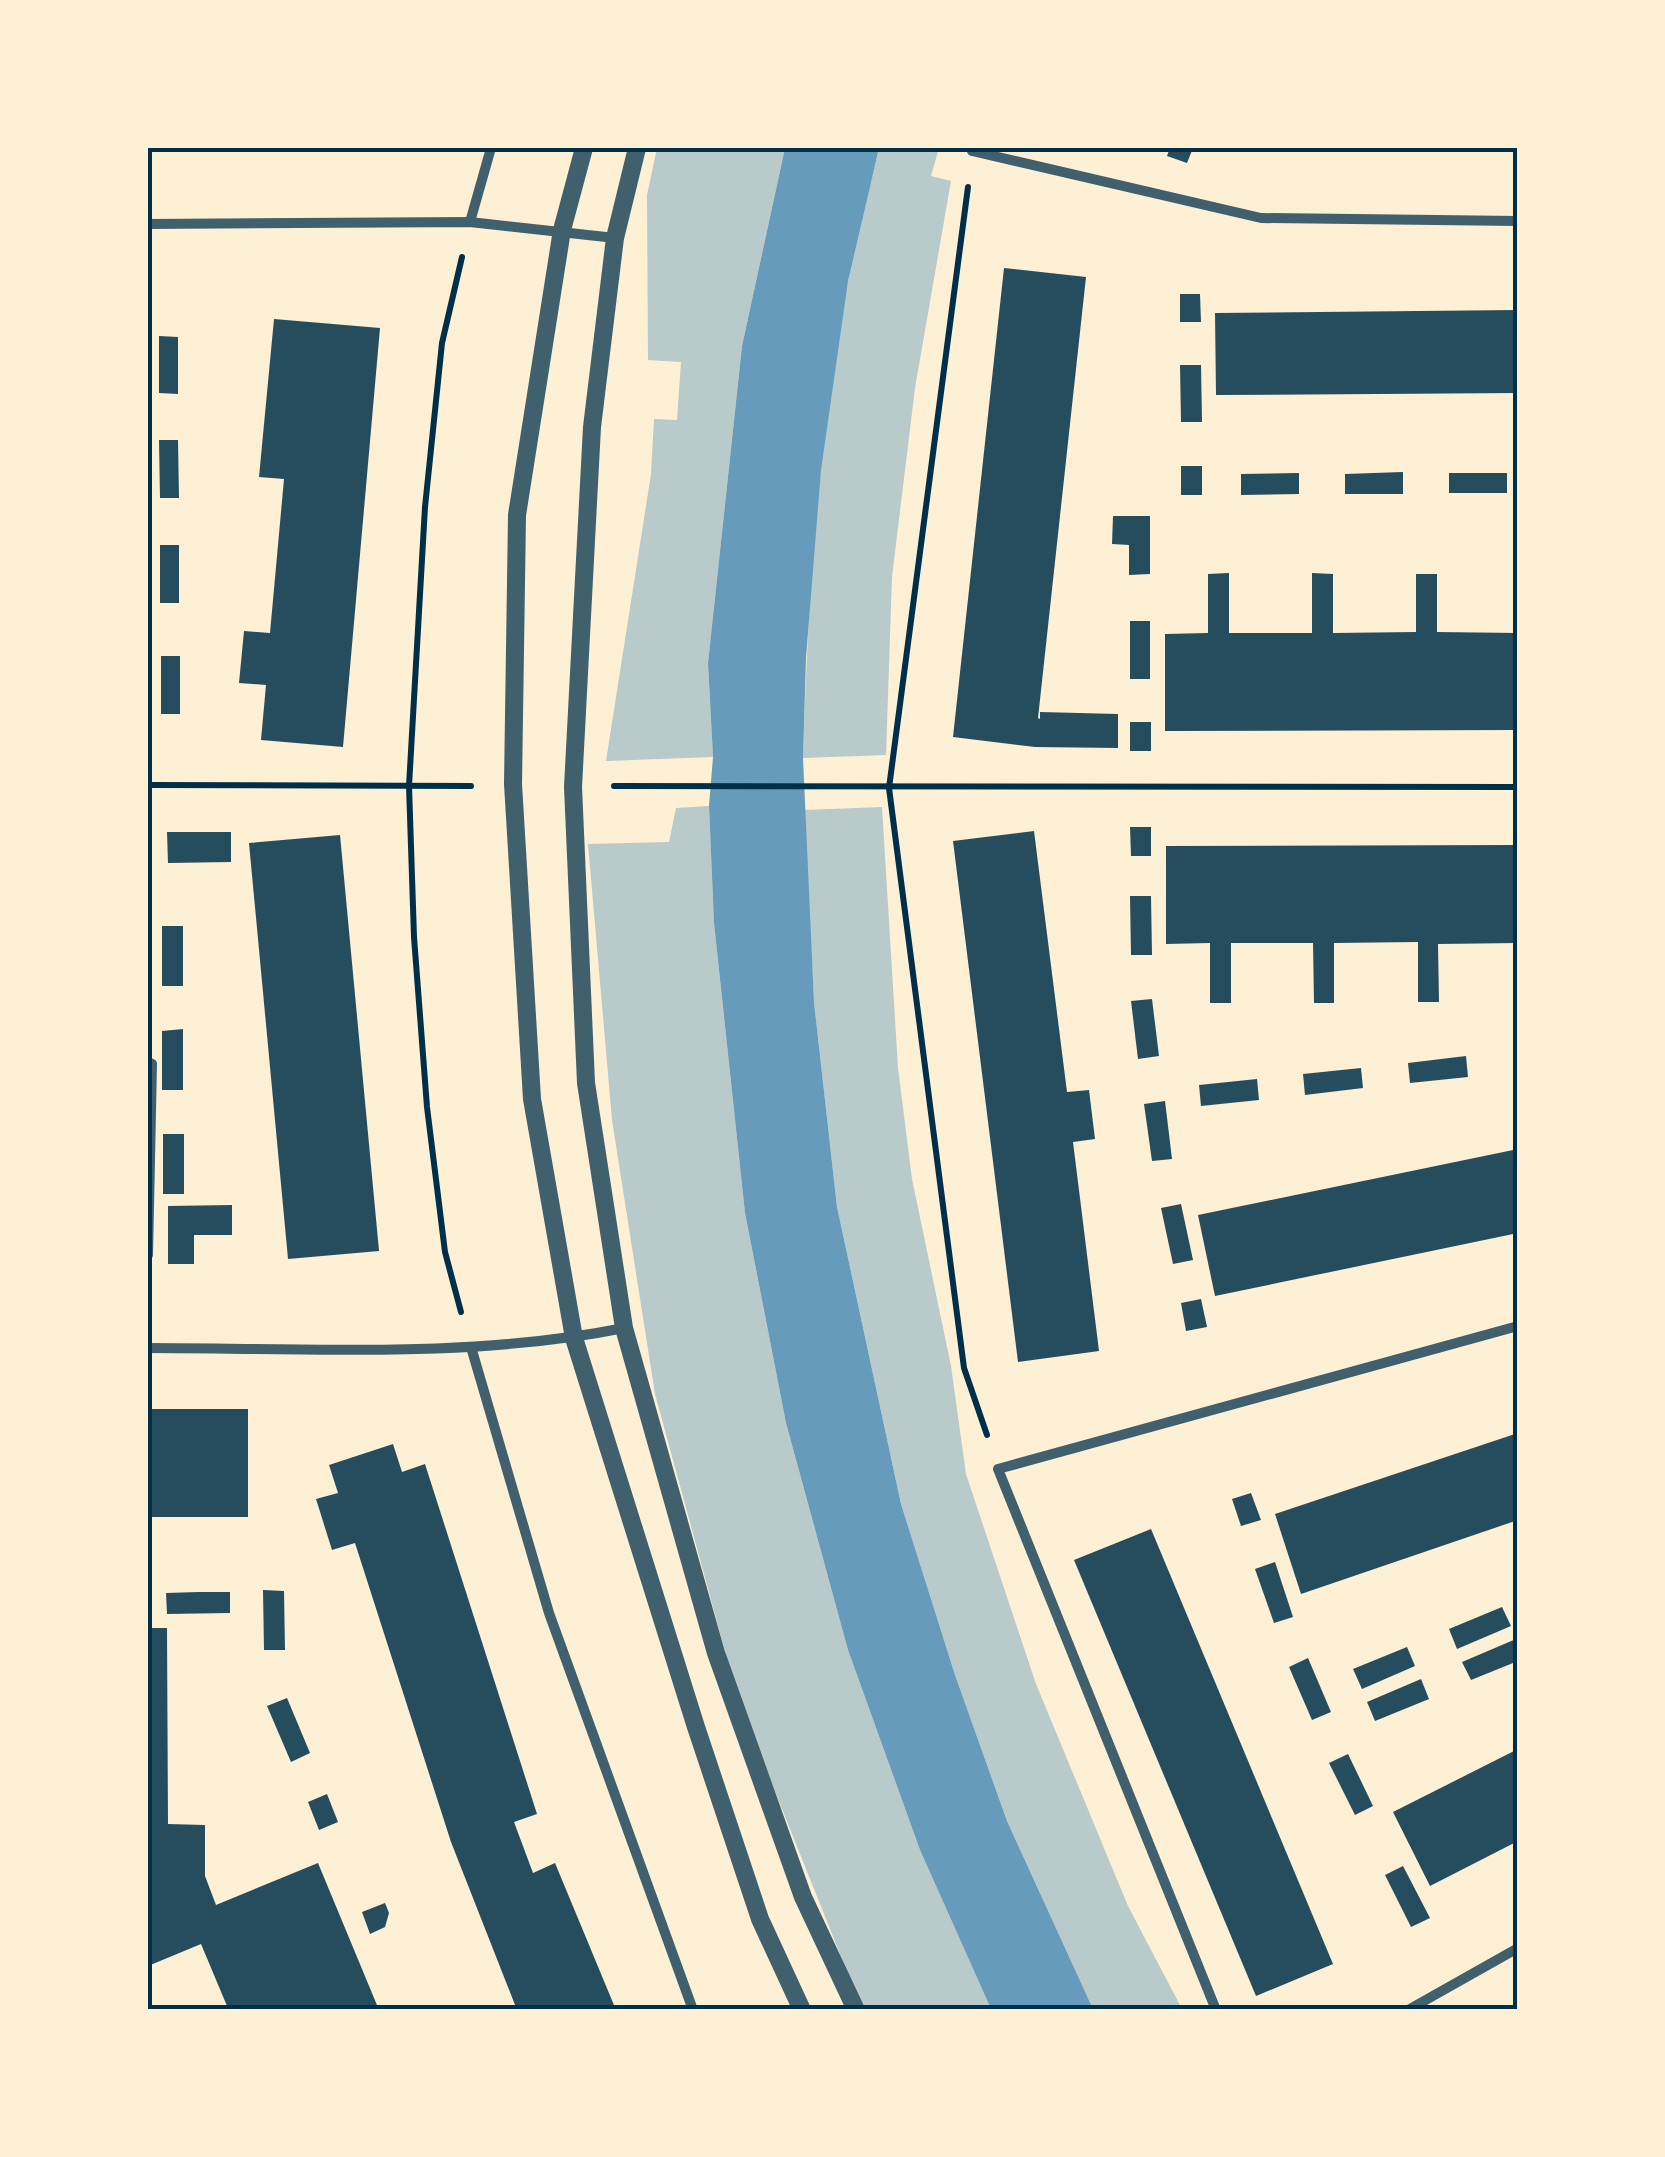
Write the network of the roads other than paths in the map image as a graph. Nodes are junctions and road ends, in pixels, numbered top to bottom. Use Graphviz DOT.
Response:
graph roads {
  1 [pos="491,148"];
  2 [pos="584,148"];
  3 [pos="638,148"];
  4 [pos="973,149"];
  5 [pos="1518,221"];
  6 [pos="470,222"];
  7 [pos="148,224"];
  8 [pos="562,230"];
  9 [pos="615,238"];
  10 [pos="148,1062"];
  11 [pos="148,1255"];
  12 [pos="1518,1326"];
  13 [pos="624,1328"];
  14 [pos="574,1338"];
  15 [pos="470,1347"];
  16 [pos="148,1348"];
  17 [pos="1518,1948"];
  18 [pos="694,2010"];
  19 [pos="802,2010"];
  20 [pos="856,2010"];
  21 [pos="1216,2010"];
  22 [pos="1408,2010"];
  1 -- 6 [label="street"];
  2 -- 8 [label="street"];
  3 -- 9 [label="street"];
  4 -- 5 [label="street"];
  6 -- 7 [label="street"];
  6 -- 8 [label="street"];
  8 -- 9 [label="street"];
  8 -- 14 [label="street"];
  9 -- 13 [label="street"];
  10 -- 11 [label="street"];
  12 -- 21 [label="street"];
  13 -- 14 [label="street"];
  13 -- 20 [label="street"];
  14 -- 15 [label="street"];
  14 -- 19 [label="street"];
  15 -- 16 [label="street"];
  15 -- 18 [label="street"];
  17 -- 22 [label="street"];
}
